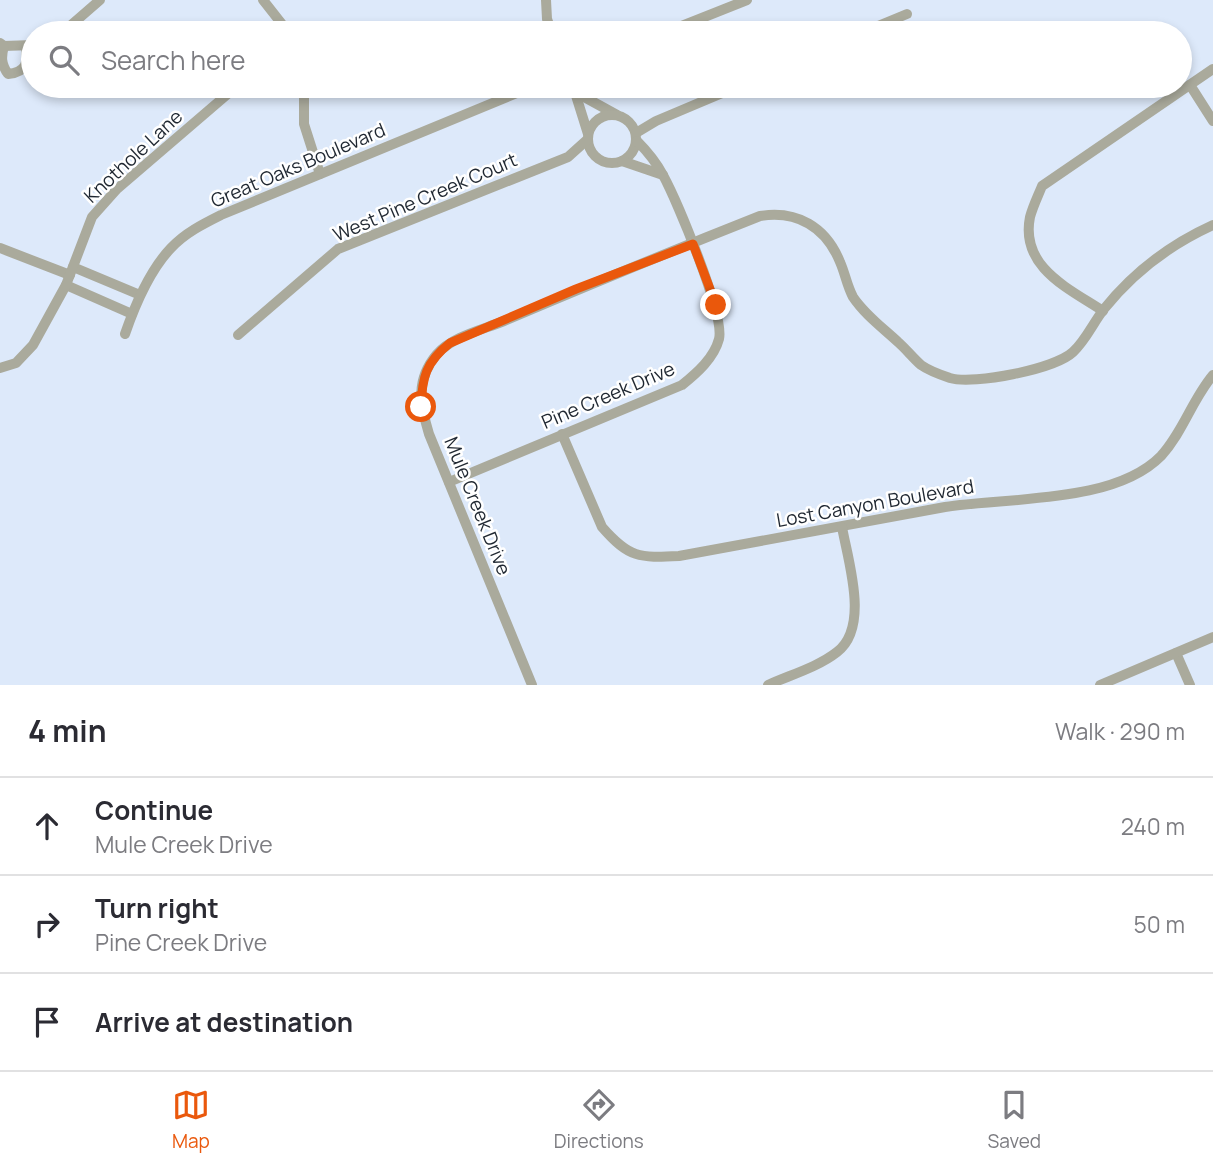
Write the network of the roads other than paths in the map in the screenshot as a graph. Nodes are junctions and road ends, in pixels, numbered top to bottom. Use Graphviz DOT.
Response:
graph roads {
  1 [pos="100,0"];
  2 [pos="263,0"];
  3 [pos="546,0"];
  4 [pos="747,0"];
  5 [pos="907,14"];
  6 [pos="76,21"];
  7 [pos="280,21"];
  8 [pos="548,21"];
  9 [pos="694,21"];
  10 [pos="890,21"];
  11 [pos="2,44"];
  12 [pos="21,45"];
  13 [pos="1213,69"];
  14 [pos="21,70"];
  15 [pos="1192,84"];
  16 [pos="1192,88"];
  17 [pos="223,98"];
  18 [pos="304,98"];
  19 [pos="505,98"];
  20 [pos="577,98"];
  21 [pos="589,98"];
  22 [pos="711,98"];
  23 [pos="1171,98"];
  24 [pos="622,117"];
  25 [pos="656,121"];
  26 [pos="1213,121"];
  27 [pos="588,136"];
  28 [pos="636,137"];
  29 [pos="595,156"];
  30 [pos="568,157"];
  31 [pos="622,161"];
  32 [pos="320,174"];
  33 [pos="663,175"];
  34 [pos="1213,225"];
  35 [pos="693,244"];
  36 [pos="0,248"];
  37 [pos="70,276"];
  38 [pos="141,295"];
  39 [pos="1103,311"];
  40 [pos="132,314"];
  41 [pos="125,334"];
  42 [pos="238,335"];
  43 [pos="0,368"];
  44 [pos="1213,375"];
  45 [pos="562,434"];
  46 [pos="449,482"];
  47 [pos="842,527"];
  48 [pos="1213,637"];
  49 [pos="1176,653"];
  50 [pos="532,685"];
  51 [pos="768,685"];
  52 [pos="1100,685"];
  53 [pos="1190,685"];
  1 -- 6 [label="street"];
  2 -- 7 [label="street"];
  3 -- 8 [label="street"];
  4 -- 9 [label="street"];
  5 -- 10 [label="street"];
  11 -- 12 [label="street"];
  11 -- 14 [label="street"];
  13 -- 15 [label="street"];
  16 -- 26 [label="street"];
  17 -- 37 [label="street, Knothole Lane"];
  18 -- 32 [label="street"];
  19 -- 32 [label="street, Great Oaks Boulevard"];
  20 -- 27 [label="street"];
  21 -- 24 [label="street"];
  22 -- 25 [label="street"];
  23 -- 39 [label="street"];
  24 -- 25 [label="street"];
  24 -- 27 [label="street"];
  24 -- 28 [label="street"];
  25 -- 28 [label="street"];
  27 -- 29 [label="street"];
  27 -- 30 [label="street, West Pine Creek Court"];
  28 -- 31 [label="street"];
  28 -- 33 [label="street, Pine Creek Drive"];
  29 -- 30 [label="street, West Pine Creek Court"];
  29 -- 31 [label="street"];
  30 -- 42 [label="street, West Pine Creek Court"];
  31 -- 33 [label="street"];
  32 -- 38 [label="street, Great Oaks Boulevard"];
  33 -- 35 [label="street, Pine Creek Drive"];
  34 -- 39 [label="street, Mule Creek Drive"];
  35 -- 39 [label="street, Mule Creek Drive"];
  35 -- 45 [label="street, Pine Creek Drive"];
  35 -- 46 [label="street, Mule Creek Drive"];
  36 -- 37 [label="street"];
  37 -- 38 [label="street"];
  37 -- 40 [label="street"];
  37 -- 43 [label="street, Knothole Lane"];
  38 -- 40 [label="street, Great Oaks Boulevard"];
  40 -- 41 [label="street, Great Oaks Boulevard"];
  44 -- 47 [label="street, Lost Canyon Boulevard"];
  45 -- 46 [label="street, Pine Creek Drive"];
  45 -- 47 [label="street, Lost Canyon Boulevard"];
  46 -- 50 [label="street, Mule Creek Drive"];
  47 -- 51 [label="street"];
  48 -- 49 [label="street"];
  49 -- 52 [label="street"];
  49 -- 53 [label="street"];
}
